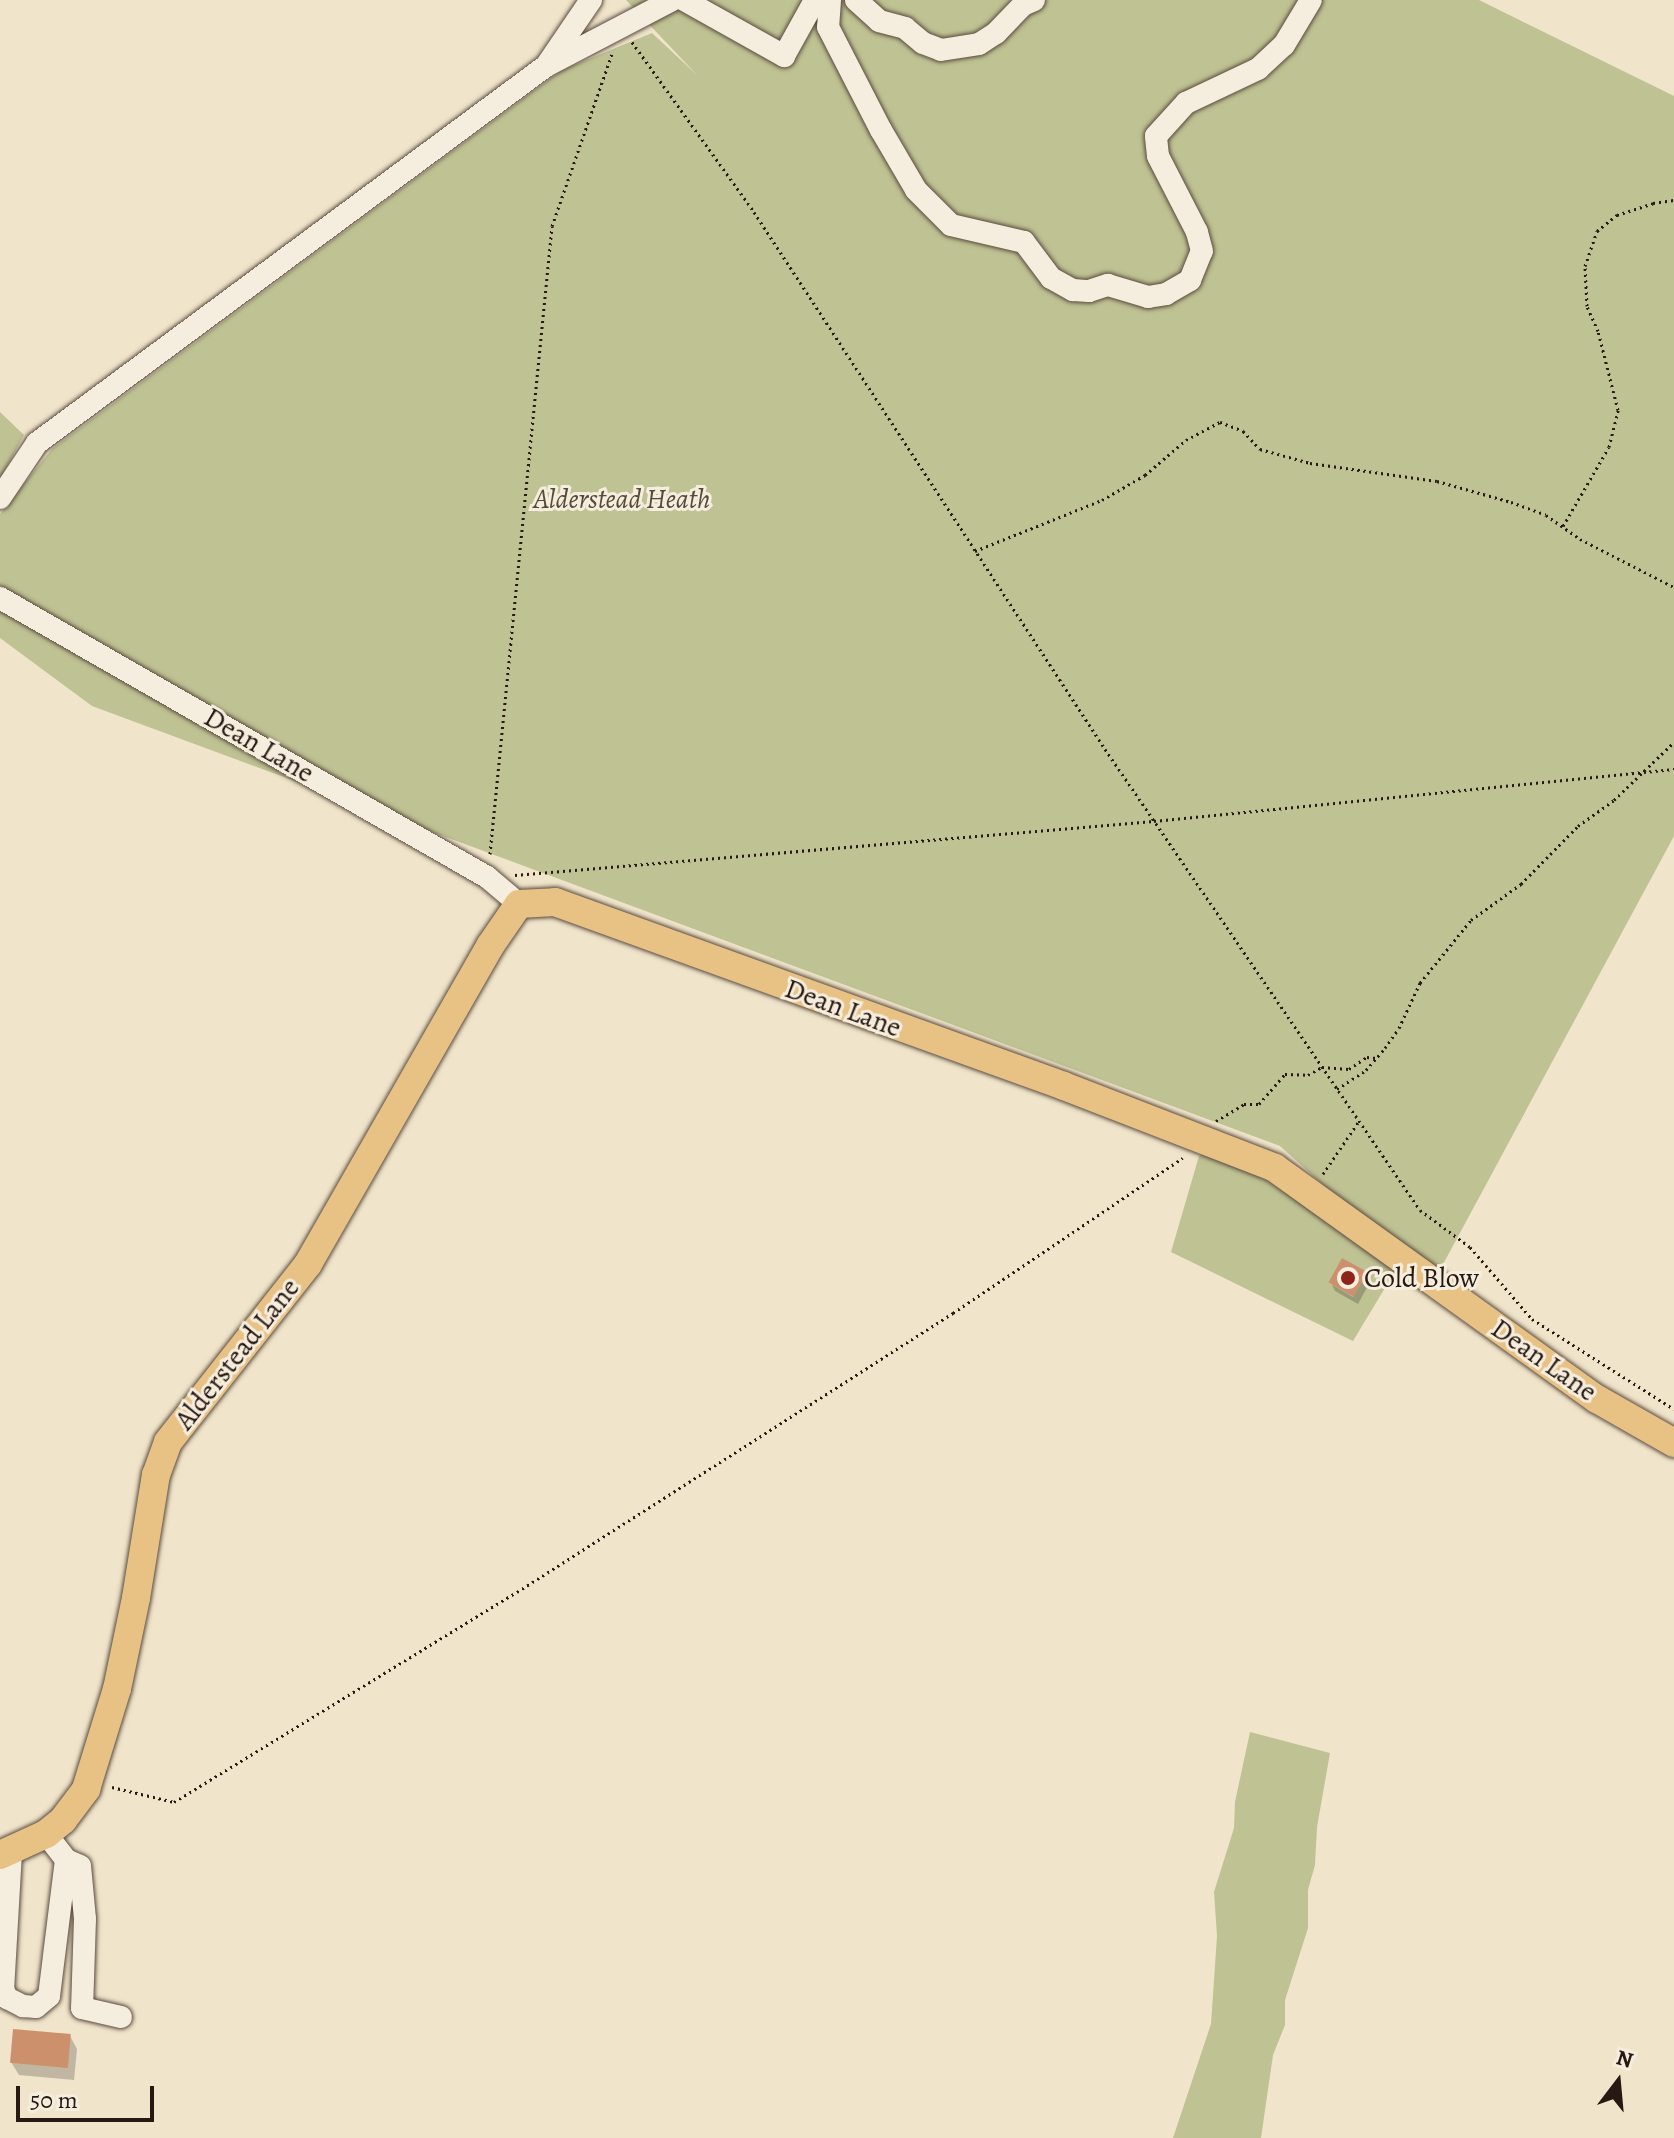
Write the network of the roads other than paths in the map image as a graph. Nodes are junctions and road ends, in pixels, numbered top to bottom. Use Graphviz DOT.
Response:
graph roads {
  1 [pos="591,0"];
  2 [pos="672,0"];
  3 [pos="684,0"];
  4 [pos="815,0"];
  5 [pos="830,0"];
  6 [pos="856,0"];
  7 [pos="1034,0"];
  8 [pos="1311,0"];
  9 [pos="546,66"];
  10 [pos="0,498"];
  11 [pos="0,598"];
  12 [pos="519,904"];
  13 [pos="1674,1443"];
  14 [pos="46,1834"];
  15 [pos="6,1854"];
  16 [pos="66,1860"];
  17 [pos="6,2003"];
  18 [pos="121,2017"];
  1 -- 9 [label="street"];
  2 -- 9 [label="street"];
  3 -- 4 [label="street"];
  5 -- 8 [label="street"];
  6 -- 7 [label="street"];
  9 -- 10 [label="street"];
  11 -- 12 [label="street, Dean Lane"];
  12 -- 13 [label="main road, Dean Lane"];
  12 -- 14 [label="main road, Alderstead Lane"];
  14 -- 15 [label="main road, Alderstead Lane"];
  14 -- 16 [label="street"];
  15 -- 17 [label="street"];
  16 -- 17 [label="street"];
  16 -- 18 [label="street"];
}
